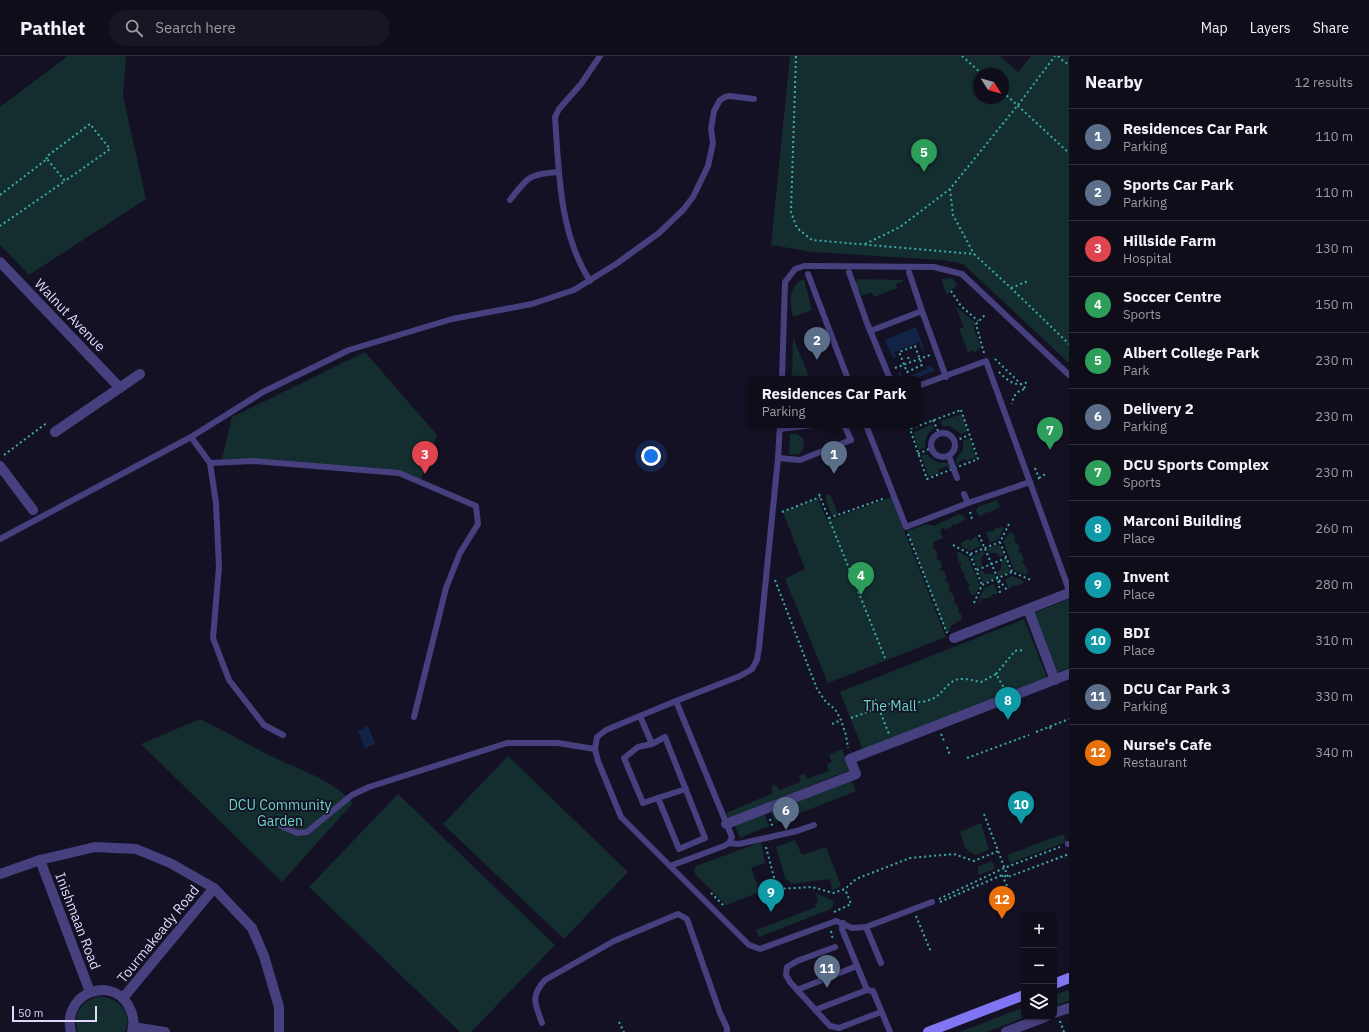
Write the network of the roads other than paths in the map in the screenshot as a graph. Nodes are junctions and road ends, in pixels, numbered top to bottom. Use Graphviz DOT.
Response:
graph roads {
  1 [pos="600,56"];
  2 [pos="754,99"];
  3 [pos="559,172"];
  4 [pos="510,200"];
  5 [pos="0,262"];
  6 [pos="849,272"];
  7 [pos="909,272"];
  8 [pos="808,274"];
  9 [pos="590,280"];
  10 [pos="922,311"];
  11 [pos="870,331"];
  12 [pos="140,374"];
  13 [pos="1069,375"];
  14 [pos="782,376"];
  15 [pos="847,376"];
  16 [pos="889,376"];
  17 [pos="946,377"];
  18 [pos="921,385"];
  19 [pos="120,388"];
  20 [pos="780,428"];
  21 [pos="845,428"];
  22 [pos="867,428"];
  23 [pos="55,432"];
  24 [pos="191,437"];
  25 [pos="949,456"];
  26 [pos="778,458"];
  27 [pos="210,464"];
  28 [pos="0,466"];
  29 [pos="957,478"];
  30 [pos="1030,482"];
  31 [pos="964,494"];
  32 [pos="968,503"];
  33 [pos="33,510"];
  34 [pos="0,538"];
  35 [pos="1069,592"];
  36 [pos="1028,609"];
  37 [pos="951,637"];
  38 [pos="1069,674"];
  39 [pos="1055,680"];
  40 [pos="676,701"];
  41 [pos="640,716"];
  42 [pos="414,717"];
  43 [pos="283,735"];
  44 [pos="652,744"];
  45 [pos="594,749"];
  46 [pos="686,789"];
  47 [pos="658,798"];
  48 [pos="266,819"];
  49 [pos="726,824"];
  50 [pos="814,825"];
  51 [pos="729,843"];
  52 [pos="40,860"];
  53 [pos="670,866"];
  54 [pos="0,874"];
  55 [pos="214,888"];
  56 [pos="934,903"];
  57 [pos="843,923"];
  58 [pos="866,927"];
  59 [pos="835,947"];
  60 [pos="881,963"];
  61 [pos="858,966"];
  62 [pos="1069,978"];
  63 [pos="1057,983"];
  64 [pos="797,990"];
  65 [pos="867,990"];
  66 [pos="90,992"];
  67 [pos="1021,996"];
  68 [pos="123,998"];
  69 [pos="1069,1008"];
  70 [pos="815,1010"];
  71 [pos="881,1012"];
  72 [pos="1057,1012"];
  73 [pos="1037,1020"];
  74 [pos="542,1023"];
  75 [pos="132,1029"];
  76 [pos="71,1032"];
  77 [pos="165,1032"];
  78 [pos="279,1032"];
  79 [pos="727,1032"];
  80 [pos="890,1032"];
  81 [pos="928,1032"];
  82 [pos="1006,1032"];
  1 -- 3 [label="lane"];
  2 -- 9 [label="lane"];
  3 -- 4 [label="lane"];
  3 -- 9 [label="lane"];
  5 -- 19 [label="street, Walnut Avenue"];
  6 -- 11 [label="lane"];
  7 -- 10 [label="lane"];
  8 -- 15 [label="lane"];
  9 -- 24 [label="lane"];
  10 -- 11 [label="lane"];
  10 -- 17 [label="lane"];
  11 -- 16 [label="lane"];
  12 -- 19 [label="street"];
  13 -- 14 [label="lane"];
  17 -- 18 [label="lane"];
  17 -- 30 [label="lane"];
  19 -- 23 [label="street"];
  20 -- 26 [label="lane"];
  21 -- 26 [label="lane"];
  22 -- 32 [label="lane"];
  24 -- 27 [label="lane"];
  24 -- 34 [label="lane"];
  25 -- 25 [label="lane"];
  25 -- 29 [label="lane"];
  26 -- 40 [label="lane"];
  27 -- 42 [label="lane"];
  27 -- 43 [label="lane"];
  28 -- 33 [label="street"];
  30 -- 32 [label="lane"];
  30 -- 35 [label="lane"];
  31 -- 32 [label="lane"];
  35 -- 36 [label="street"];
  36 -- 37 [label="street"];
  36 -- 39 [label="street"];
  38 -- 39 [label="street"];
  39 -- 49 [label="street"];
  40 -- 41 [label="lane"];
  40 -- 49 [label="lane"];
  41 -- 44 [label="lane"];
  41 -- 45 [label="lane"];
  44 -- 46 [label="lane"];
  44 -- 47 [label="lane"];
  45 -- 48 [label="lane"];
  45 -- 53 [label="lane"];
  46 -- 47 [label="lane"];
  46 -- 47 [label="lane"];
  49 -- 51 [label="lane"];
  50 -- 51 [label="lane"];
  51 -- 53 [label="lane"];
  52 -- 54 [label="street"];
  52 -- 55 [label="street"];
  52 -- 66 [label="street, Inishmaan Road"];
  53 -- 57 [label="lane"];
  55 -- 68 [label="street, Tourmakeady Road"];
  55 -- 78 [label="street"];
  56 -- 58 [label="lane"];
  57 -- 58 [label="lane"];
  57 -- 61 [label="lane"];
  58 -- 60 [label="lane"];
  59 -- 64 [label="lane"];
  61 -- 64 [label="lane"];
  61 -- 65 [label="lane"];
  62 -- 63 [label="main road"];
  64 -- 70 [label="lane"];
  65 -- 70 [label="lane"];
  65 -- 71 [label="lane"];
  66 -- 68 [label="street, Inishmaan Road"];
  66 -- 76 [label="street, Inishmaan Road"];
  67 -- 81 [label="main road"];
  68 -- 75 [label="street"];
  69 -- 72 [label="street"];
  70 -- 71 [label="lane"];
  71 -- 80 [label="lane"];
  73 -- 82 [label="street"];
  74 -- 79 [label="lane"];
  75 -- 77 [label="street"];
}
